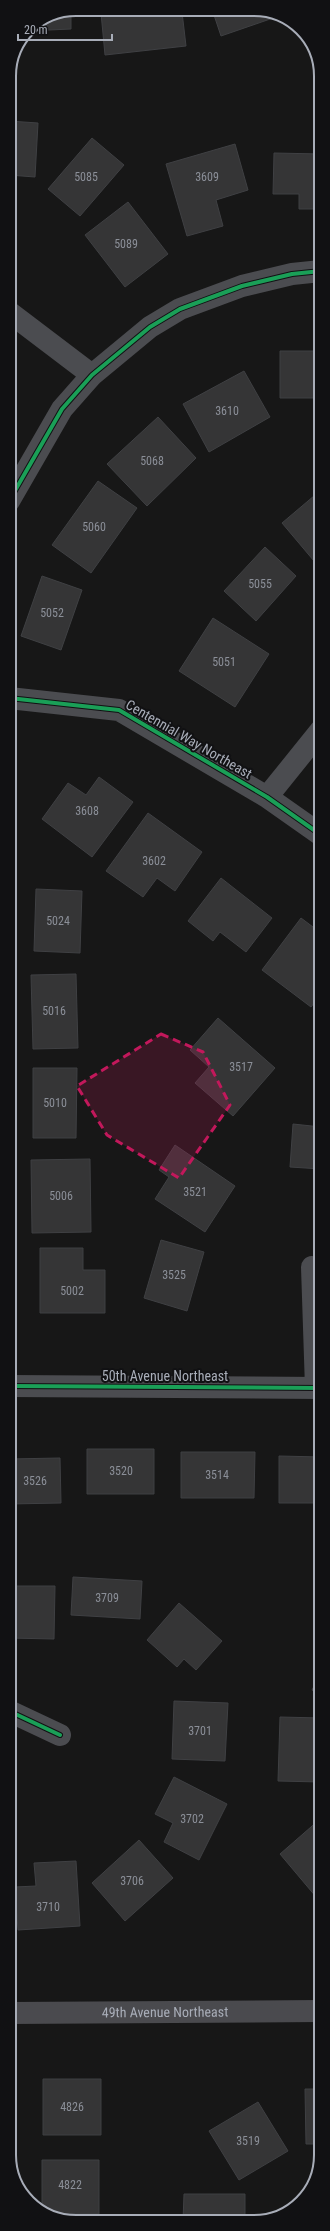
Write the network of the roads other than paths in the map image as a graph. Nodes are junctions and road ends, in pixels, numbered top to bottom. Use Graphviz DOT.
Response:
graph roads {
  1 [pos="314,272"];
  2 [pos="16,317"];
  3 [pos="92,375"];
  4 [pos="16,489"];
  5 [pos="16,699"];
  6 [pos="314,739"];
  7 [pos="267,797"];
  8 [pos="314,830"];
  9 [pos="312,1267"];
  10 [pos="314,1307"];
  11 [pos="16,1386"];
  12 [pos="314,1388"];
  13 [pos="16,1714"];
  14 [pos="60,1735"];
  15 [pos="314,2011"];
  16 [pos="16,2013"];
  1 -- 3 [label="street"];
  2 -- 3 [label="street"];
  3 -- 4 [label="street"];
  5 -- 7 [label="street, Centennial Way Northeast"];
  6 -- 7 [label="street"];
  7 -- 8 [label="street, Centennial Way Northeast"];
  9 -- 10 [label="street, 50th Avenue Northeast"];
  11 -- 12 [label="street, 50th Avenue Northeast"];
  13 -- 14 [label="street"];
  15 -- 16 [label="main road, 49th Avenue Northeast"];
}
